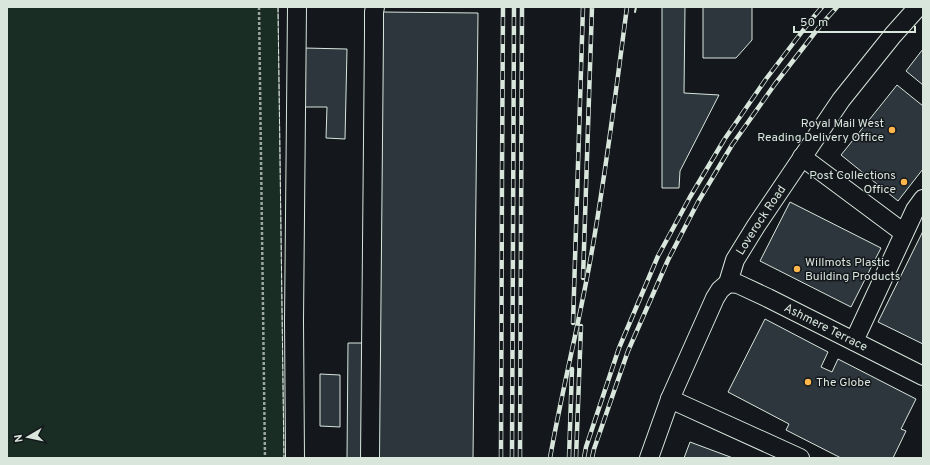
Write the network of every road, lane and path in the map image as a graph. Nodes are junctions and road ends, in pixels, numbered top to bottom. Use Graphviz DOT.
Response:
graph roads {
  1 [pos="259,7"];
  2 [pos="297,7"];
  3 [pos="375,7"];
  4 [pos="918,7"];
  5 [pos="802,156"];
  6 [pos="923,199"];
  7 [pos="904,233"];
  8 [pos="728,283"];
  9 [pos="854,341"];
  10 [pos="923,376"];
  11 [pos="670,400"];
  12 [pos="265,458"];
  13 [pos="295,458"];
  14 [pos="370,458"];
  15 [pos="649,458"];
  16 [pos="800,458"];
  1 -- 12 [label="path"];
  2 -- 13 [label="street"];
  3 -- 14 [label="street"];
  4 -- 5 [label="street, Loverock Road"];
  5 -- 7 [label="street"];
  5 -- 8 [label="street, Loverock Road"];
  6 -- 7 [label="street"];
  7 -- 9 [label="street"];
  8 -- 9 [label="street, Ashmere Terrace"];
  8 -- 11 [label="street, Loverock Road"];
  9 -- 10 [label="street, Ashmere Terrace"];
  11 -- 15 [label="street, Loverock Road"];
  11 -- 16 [label="street"];
}
